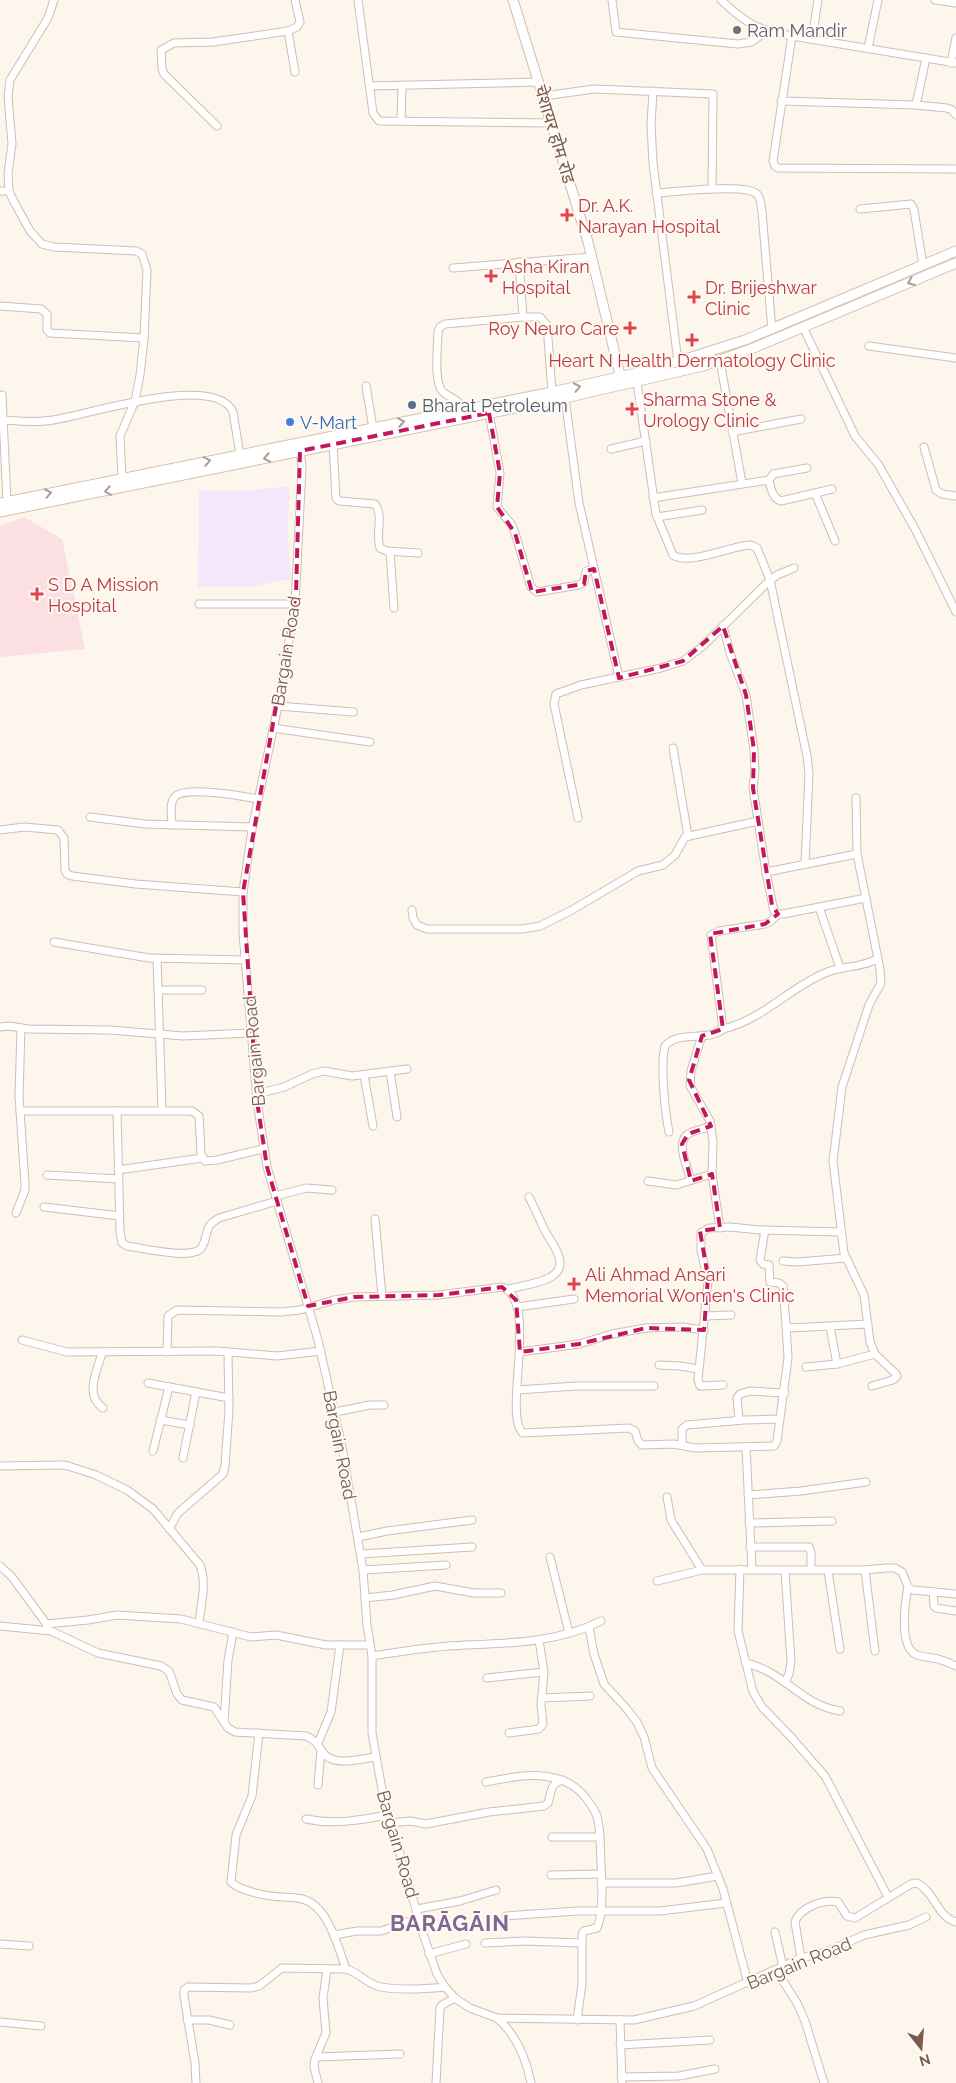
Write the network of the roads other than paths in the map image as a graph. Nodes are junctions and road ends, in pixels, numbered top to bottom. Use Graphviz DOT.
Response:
graph roads {
  1 [pos="54,0"];
  2 [pos="295,0"];
  3 [pos="358,0"];
  4 [pos="514,0"];
  5 [pos="612,0"];
  6 [pos="721,0"];
  7 [pos="818,0"];
  8 [pos="878,0"];
  9 [pos="935,0"];
  10 [pos="956,4"];
  11 [pos="288,31"];
  12 [pos="766,32"];
  13 [pos="792,36"];
  14 [pos="956,38"];
  15 [pos="812,39"];
  16 [pos="868,48"];
  17 [pos="926,58"];
  18 [pos="954,63"];
  19 [pos="295,72"];
  20 [pos="539,82"];
  21 [pos="370,86"];
  22 [pos="402,86"];
  23 [pos="653,91"];
  24 [pos="544,96"];
  25 [pos="781,101"];
  26 [pos="916,105"];
  27 [pos="956,116"];
  28 [pos="402,121"];
  29 [pos="552,123"];
  30 [pos="217,126"];
  31 [pos="956,169"];
  32 [pos="712,189"];
  33 [pos="0,191"];
  34 [pos="9,191"];
  35 [pos="656,193"];
  36 [pos="860,209"];
  37 [pos="956,251"];
  38 [pos="591,257"];
  39 [pos="519,262"];
  40 [pos="956,263"];
  41 [pos="923,265"];
  42 [pos="454,268"];
  43 [pos="0,306"];
  44 [pos="523,317"];
  45 [pos="803,327"];
  46 [pos="772,330"];
  47 [pos="144,338"];
  48 [pos="868,346"];
  49 [pos="956,358"];
  50 [pos="720,361"];
  51 [pos="678,362"];
  52 [pos="621,382"];
  53 [pos="637,382"];
  54 [pos="366,386"];
  55 [pos="552,392"];
  56 [pos="2,395"];
  57 [pos="565,398"];
  58 [pos="136,401"];
  59 [pos="464,410"];
  60 [pos="489,413"];
  61 [pos="801,419"];
  62 [pos="3,420"];
  63 [pos="373,428"];
  64 [pos="732,432"];
  65 [pos="646,441"];
  66 [pos="333,444"];
  67 [pos="299,447"];
  68 [pos="924,447"];
  69 [pos="611,448"];
  70 [pos="240,455"];
  71 [pos="807,468"];
  72 [pos="122,478"];
  73 [pos="769,480"];
  74 [pos="742,483"];
  75 [pos="832,489"];
  76 [pos="816,493"];
  77 [pos="956,496"];
  78 [pos="653,498"];
  79 [pos="3,502"];
  80 [pos="702,510"];
  81 [pos="0,512"];
  82 [pos="657,517"];
  83 [pos="835,541"];
  84 [pos="390,552"];
  85 [pos="418,553"];
  86 [pos="794,568"];
  87 [pos="594,570"];
  88 [pos="770,580"];
  89 [pos="199,604"];
  90 [pos="294,604"];
  91 [pos="394,608"];
  92 [pos="956,612"];
  93 [pos="723,626"];
  94 [pos="618,677"];
  95 [pos="278,706"];
  96 [pos="353,712"];
  97 [pos="274,728"];
  98 [pos="370,742"];
  99 [pos="673,748"];
  100 [pos="856,798"];
  101 [pos="258,799"];
  102 [pos="90,817"];
  103 [pos="578,818"];
  104 [pos="758,821"];
  105 [pos="172,825"];
  106 [pos="252,827"];
  107 [pos="0,830"];
  108 [pos="688,836"];
  109 [pos="857,854"];
  110 [pos="805,864"];
  111 [pos="766,872"];
  112 [pos="243,892"];
  113 [pos="866,898"];
  114 [pos="819,907"];
  115 [pos="412,910"];
  116 [pos="778,914"];
  117 [pos="54,942"];
  118 [pos="157,958"];
  119 [pos="878,959"];
  120 [pos="246,960"];
  121 [pos="840,968"];
  122 [pos="158,990"];
  123 [pos="202,990"];
  124 [pos="0,1027"];
  125 [pos="21,1028"];
  126 [pos="723,1029"];
  127 [pos="252,1033"];
  128 [pos="159,1034"];
  129 [pos="702,1035"];
  130 [pos="407,1069"];
  131 [pos="390,1072"];
  132 [pos="364,1075"];
  133 [pos="257,1094"];
  134 [pos="162,1110"];
  135 [pos="20,1111"];
  136 [pos="117,1111"];
  137 [pos="396,1117"];
  138 [pos="373,1126"];
  139 [pos="711,1126"];
  140 [pos="669,1132"];
  141 [pos="263,1149"];
  142 [pos="202,1158"];
  143 [pos="118,1170"];
  144 [pos="712,1174"];
  145 [pos="47,1175"];
  146 [pos="119,1179"];
  147 [pos="691,1180"];
  148 [pos="648,1181"];
  149 [pos="332,1190"];
  150 [pos="529,1197"];
  151 [pos="276,1198"];
  152 [pos="44,1207"];
  153 [pos="16,1213"];
  154 [pos="120,1216"];
  155 [pos="375,1219"];
  156 [pos="720,1228"];
  157 [pos="765,1230"];
  158 [pos="841,1232"];
  159 [pos="846,1258"];
  160 [pos="783,1261"];
  161 [pos="508,1289"];
  162 [pos="382,1296"];
  163 [pos="574,1299"];
  164 [pos="308,1306"];
  165 [pos="517,1307"];
  166 [pos="731,1315"];
  167 [pos="706,1316"];
  168 [pos="868,1324"];
  169 [pos="786,1325"];
  170 [pos="830,1327"];
  171 [pos="704,1330"];
  172 [pos="22,1340"];
  173 [pos="321,1350"];
  174 [pos="167,1352"];
  175 [pos="228,1352"];
  176 [pos="520,1352"];
  177 [pos="102,1353"];
  178 [pos="875,1354"];
  179 [pos="837,1364"];
  180 [pos="658,1365"];
  181 [pos="806,1367"];
  182 [pos="698,1370"];
  183 [pos="148,1384"];
  184 [pos="723,1385"];
  185 [pos="654,1386"];
  186 [pos="872,1386"];
  187 [pos="170,1387"];
  188 [pos="517,1390"];
  189 [pos="196,1392"];
  190 [pos="785,1393"];
  191 [pos="229,1398"];
  192 [pos="384,1405"];
  193 [pos="103,1408"];
  194 [pos="335,1412"];
  195 [pos="780,1419"];
  196 [pos="160,1420"];
  197 [pos="739,1420"];
  198 [pos="190,1425"];
  199 [pos="682,1445"];
  200 [pos="746,1448"];
  201 [pos="152,1451"];
  202 [pos="183,1458"];
  203 [pos="0,1466"];
  204 [pos="866,1482"];
  205 [pos="748,1495"];
  206 [pos="667,1497"];
  207 [pos="472,1520"];
  208 [pos="832,1521"];
  209 [pos="749,1523"];
  210 [pos="170,1529"];
  211 [pos="358,1537"];
  212 [pos="472,1547"];
  213 [pos="750,1547"];
  214 [pos="361,1554"];
  215 [pos="550,1556"];
  216 [pos="446,1565"];
  217 [pos="0,1566"];
  218 [pos="740,1569"];
  219 [pos="752,1569"];
  220 [pos="363,1570"];
  221 [pos="702,1570"];
  222 [pos="785,1570"];
  223 [pos="811,1570"];
  224 [pos="865,1570"];
  225 [pos="828,1571"];
  226 [pos="657,1581"];
  227 [pos="908,1586"];
  228 [pos="933,1592"];
  229 [pos="501,1593"];
  230 [pos="956,1594"];
  231 [pos="365,1598"];
  232 [pos="956,1611"];
  233 [pos="601,1621"];
  234 [pos="199,1623"];
  235 [pos="46,1624"];
  236 [pos="0,1626"];
  237 [pos="589,1627"];
  238 [pos="51,1630"];
  239 [pos="233,1632"];
  240 [pos="569,1633"];
  241 [pos="539,1640"];
  242 [pos="340,1645"];
  243 [pos="370,1645"];
  244 [pos="840,1648"];
  245 [pos="875,1650"];
  246 [pos="372,1656"];
  247 [pos="746,1663"];
  248 [pos="956,1666"];
  249 [pos="544,1672"];
  250 [pos="487,1678"];
  251 [pos="785,1682"];
  252 [pos="590,1696"];
  253 [pos="542,1698"];
  254 [pos="840,1711"];
  255 [pos="224,1722"];
  256 [pos="259,1733"];
  257 [pos="509,1733"];
  258 [pos="320,1747"];
  259 [pos="375,1758"];
  260 [pos="562,1780"];
  261 [pos="486,1782"];
  262 [pos="318,1785"];
  263 [pos="388,1815"];
  264 [pos="306,1819"];
  265 [pos="391,1823"];
  266 [pos="552,1837"];
  267 [pos="599,1837"];
  268 [pos="601,1874"];
  269 [pos="551,1875"];
  270 [pos="718,1876"];
  271 [pos="601,1883"];
  272 [pos="496,1890"];
  273 [pos="888,1897"];
  274 [pos="726,1903"];
  275 [pos="417,1909"];
  276 [pos="600,1911"];
  277 [pos="506,1916"];
  278 [pos="926,1917"];
  279 [pos="419,1918"];
  280 [pos="956,1922"];
  281 [pos="775,1932"];
  282 [pos="334,1935"];
  283 [pos="485,1943"];
  284 [pos="582,1943"];
  285 [pos="0,1944"];
  286 [pos="466,1944"];
  287 [pos="29,1946"];
  288 [pos="429,1954"];
  289 [pos="801,1958"];
  290 [pos="780,1968"];
  291 [pos="327,1969"];
  292 [pos="346,1969"];
  293 [pos="748,1983"];
  294 [pos="445,1988"];
  295 [pos="455,1998"];
  296 [pos="497,2018"];
  297 [pos="187,2020"];
  298 [pos="576,2020"];
  299 [pos="620,2020"];
  300 [pos="0,2022"];
  301 [pos="230,2025"];
  302 [pos="41,2026"];
  303 [pos="710,2040"];
  304 [pos="620,2046"];
  305 [pos="400,2054"];
  306 [pos="316,2057"];
  307 [pos="715,2069"];
  308 [pos="622,2080"];
  309 [pos="196,2083"];
  310 [pos="318,2083"];
  311 [pos="436,2083"];
  312 [pos="531,2083"];
  313 [pos="824,2083"];
  1 -- 34 [label="street"];
  2 -- 11 [label="street"];
  3 -- 21 [label="street"];
  4 -- 20 [label="main road, चेशायर होम रोड"];
  5 -- 12 [label="street"];
  6 -- 12 [label="street"];
  7 -- 15 [label="street"];
  8 -- 16 [label="street"];
  9 -- 10 [label="street"];
  11 -- 19 [label="street"];
  11 -- 30 [label="street"];
  12 -- 13 [label="street"];
  13 -- 15 [label="street"];
  13 -- 25 [label="street"];
  14 -- 18 [label="street"];
  15 -- 16 [label="street"];
  16 -- 17 [label="street"];
  17 -- 18 [label="street"];
  17 -- 26 [label="street"];
  20 -- 22 [label="street"];
  20 -- 24 [label="main road, चेशायर होम रोड"];
  21 -- 22 [label="street"];
  21 -- 28 [label="street"];
  22 -- 28 [label="street"];
  23 -- 24 [label="street"];
  23 -- 32 [label="street"];
  23 -- 35 [label="street"];
  24 -- 29 [label="main road, चेशायर होम रोड"];
  25 -- 26 [label="street"];
  25 -- 31 [label="street"];
  26 -- 27 [label="street"];
  28 -- 29 [label="street"];
  29 -- 38 [label="main road, चेशायर होम रोड"];
  32 -- 35 [label="street"];
  32 -- 46 [label="street"];
  33 -- 34 [label="street"];
  34 -- 47 [label="street"];
  35 -- 51 [label="street"];
  36 -- 41 [label="street"];
  37 -- 41 [label="main road"];
  38 -- 39 [label="street"];
  38 -- 52 [label="main road, चेशायर होम रोड"];
  39 -- 42 [label="street"];
  39 -- 44 [label="street"];
  40 -- 45 [label="main road, one-way"];
  41 -- 46 [label="main road"];
  43 -- 47 [label="street"];
  44 -- 55 [label="street"];
  44 -- 59 [label="street"];
  45 -- 50 [label="main road"];
  45 -- 92 [label="street"];
  46 -- 51 [label="main road"];
  47 -- 58 [label="street"];
  48 -- 49 [label="street"];
  50 -- 53 [label="main road"];
  50 -- 64 [label="street"];
  51 -- 52 [label="main road"];
  52 -- 53 [label="main road"];
  55 -- 52 [label="main road, one-way"];
  52 -- 57 [label="main road"];
  53 -- 65 [label="street"];
  54 -- 63 [label="street"];
  55 -- 59 [label="main road"];
  56 -- 62 [label="street"];
  57 -- 60 [label="main road"];
  57 -- 87 [label="street"];
  58 -- 62 [label="street"];
  58 -- 70 [label="street"];
  58 -- 72 [label="street"];
  63 -- 59 [label="main road, one-way"];
  60 -- 66 [label="main road"];
  60 -- 87 [label="street"];
  61 -- 64 [label="street"];
  62 -- 79 [label="street"];
  63 -- 67 [label="main road"];
  64 -- 74 [label="street"];
  65 -- 69 [label="street"];
  65 -- 78 [label="street"];
  66 -- 67 [label="main road"];
  66 -- 84 [label="street"];
  67 -- 70 [label="main road"];
  67 -- 81 [label="main road, one-way"];
  67 -- 90 [label="street, Bargain Road"];
  68 -- 77 [label="street"];
  72 -- 70 [label="main road, one-way"];
  71 -- 73 [label="street"];
  79 -- 72 [label="main road, one-way"];
  73 -- 74 [label="street"];
  73 -- 76 [label="street"];
  74 -- 78 [label="street"];
  75 -- 76 [label="street"];
  76 -- 83 [label="street"];
  78 -- 82 [label="street"];
  80 -- 82 [label="street"];
  82 -- 88 [label="street"];
  84 -- 85 [label="street"];
  84 -- 91 [label="street"];
  86 -- 88 [label="street"];
  87 -- 94 [label="street"];
  88 -- 93 [label="street"];
  88 -- 110 [label="street"];
  89 -- 90 [label="street"];
  90 -- 95 [label="street, Bargain Road"];
  93 -- 94 [label="street"];
  93 -- 104 [label="street"];
  94 -- 103 [label="street"];
  95 -- 96 [label="street"];
  95 -- 97 [label="street, Bargain Road"];
  97 -- 98 [label="street"];
  97 -- 101 [label="street, Bargain Road"];
  99 -- 108 [label="street"];
  100 -- 109 [label="street"];
  101 -- 105 [label="street"];
  101 -- 106 [label="street, Bargain Road"];
  102 -- 105 [label="street"];
  104 -- 108 [label="street"];
  104 -- 111 [label="street"];
  105 -- 106 [label="street"];
  106 -- 112 [label="street, Bargain Road"];
  107 -- 112 [label="street"];
  108 -- 115 [label="street"];
  109 -- 110 [label="street"];
  109 -- 113 [label="street"];
  110 -- 111 [label="street"];
  111 -- 116 [label="street"];
  112 -- 120 [label="street, Bargain Road"];
  113 -- 114 [label="street"];
  113 -- 119 [label="street"];
  114 -- 116 [label="street"];
  114 -- 121 [label="street"];
  116 -- 126 [label="street"];
  117 -- 118 [label="street"];
  118 -- 120 [label="street"];
  118 -- 122 [label="street"];
  119 -- 121 [label="street"];
  119 -- 158 [label="street"];
  120 -- 127 [label="street, Bargain Road"];
  121 -- 126 [label="street"];
  122 -- 123 [label="street"];
  122 -- 128 [label="street"];
  124 -- 125 [label="street"];
  125 -- 128 [label="street"];
  125 -- 135 [label="street"];
  126 -- 129 [label="street"];
  127 -- 128 [label="street"];
  127 -- 133 [label="street, Bargain Road"];
  128 -- 134 [label="street"];
  129 -- 139 [label="street"];
  129 -- 140 [label="street"];
  130 -- 131 [label="street"];
  131 -- 132 [label="street"];
  131 -- 137 [label="street"];
  132 -- 133 [label="street"];
  132 -- 138 [label="street"];
  133 -- 141 [label="street, Bargain Road"];
  134 -- 136 [label="street"];
  134 -- 142 [label="street"];
  135 -- 136 [label="street"];
  135 -- 153 [label="street"];
  136 -- 143 [label="street"];
  139 -- 144 [label="street"];
  139 -- 147 [label="street"];
  141 -- 142 [label="street"];
  141 -- 151 [label="street, Bargain Road"];
  142 -- 143 [label="street"];
  143 -- 146 [label="street"];
  144 -- 147 [label="street"];
  144 -- 156 [label="street"];
  145 -- 146 [label="street"];
  146 -- 154 [label="street"];
  147 -- 148 [label="street"];
  149 -- 151 [label="street"];
  150 -- 161 [label="street"];
  151 -- 154 [label="street"];
  151 -- 164 [label="street, Bargain Road"];
  152 -- 154 [label="street"];
  155 -- 162 [label="street"];
  156 -- 157 [label="street"];
  156 -- 167 [label="street"];
  157 -- 158 [label="street"];
  157 -- 169 [label="street"];
  158 -- 159 [label="street"];
  159 -- 160 [label="street"];
  159 -- 168 [label="street"];
  161 -- 162 [label="street"];
  161 -- 165 [label="street"];
  162 -- 164 [label="street"];
  163 -- 165 [label="street"];
  164 -- 173 [label="street, Bargain Road"];
  164 -- 174 [label="street"];
  165 -- 176 [label="street"];
  166 -- 167 [label="street"];
  167 -- 171 [label="street"];
  168 -- 170 [label="street"];
  168 -- 178 [label="street"];
  169 -- 170 [label="street"];
  169 -- 190 [label="street"];
  170 -- 179 [label="street"];
  171 -- 176 [label="street"];
  171 -- 182 [label="street"];
  172 -- 177 [label="street"];
  173 -- 175 [label="street"];
  173 -- 194 [label="street, Bargain Road"];
  174 -- 175 [label="street"];
  174 -- 177 [label="street"];
  175 -- 191 [label="street"];
  176 -- 188 [label="street"];
  177 -- 193 [label="street"];
  178 -- 179 [label="street"];
  178 -- 186 [label="street"];
  179 -- 181 [label="street"];
  180 -- 182 [label="street"];
  182 -- 184 [label="street"];
  183 -- 187 [label="street"];
  185 -- 188 [label="street"];
  187 -- 189 [label="street"];
  187 -- 196 [label="street"];
  188 -- 199 [label="street"];
  189 -- 191 [label="street"];
  189 -- 198 [label="street"];
  190 -- 195 [label="street"];
  190 -- 197 [label="street"];
  191 -- 210 [label="street"];
  192 -- 194 [label="street"];
  194 -- 211 [label="street, Bargain Road"];
  195 -- 197 [label="street"];
  195 -- 200 [label="street"];
  196 -- 198 [label="street"];
  196 -- 201 [label="street"];
  197 -- 199 [label="street"];
  198 -- 202 [label="street"];
  199 -- 200 [label="street"];
  200 -- 205 [label="street"];
  203 -- 210 [label="street"];
  204 -- 205 [label="street"];
  205 -- 209 [label="street"];
  206 -- 221 [label="street"];
  207 -- 211 [label="street"];
  208 -- 209 [label="street"];
  209 -- 213 [label="street"];
  210 -- 234 [label="street"];
  211 -- 214 [label="street, Bargain Road"];
  212 -- 214 [label="street"];
  213 -- 219 [label="street"];
  213 -- 223 [label="street"];
  214 -- 220 [label="street, Bargain Road"];
  215 -- 240 [label="street"];
  216 -- 220 [label="street"];
  217 -- 235 [label="street"];
  218 -- 219 [label="street"];
  218 -- 221 [label="street"];
  218 -- 247 [label="street"];
  219 -- 222 [label="street"];
  220 -- 231 [label="street, Bargain Road"];
  221 -- 226 [label="street"];
  222 -- 223 [label="street"];
  222 -- 251 [label="street"];
  223 -- 225 [label="street"];
  224 -- 225 [label="street"];
  224 -- 227 [label="street"];
  224 -- 245 [label="street"];
  225 -- 244 [label="street"];
  227 -- 228 [label="street"];
  227 -- 248 [label="street"];
  228 -- 230 [label="street"];
  228 -- 232 [label="street"];
  229 -- 231 [label="street"];
  231 -- 243 [label="street, Bargain Road"];
  233 -- 237 [label="street"];
  234 -- 235 [label="street"];
  234 -- 239 [label="street"];
  235 -- 238 [label="street"];
  236 -- 238 [label="street"];
  237 -- 240 [label="street"];
  237 -- 270 [label="street"];
  238 -- 255 [label="street"];
  239 -- 242 [label="street"];
  239 -- 255 [label="street"];
  240 -- 241 [label="street"];
  241 -- 246 [label="street"];
  241 -- 249 [label="street"];
  242 -- 243 [label="street"];
  242 -- 258 [label="street"];
  243 -- 246 [label="street, Bargain Road"];
  246 -- 259 [label="street, Bargain Road"];
  247 -- 251 [label="street"];
  247 -- 273 [label="street"];
  249 -- 250 [label="street"];
  249 -- 253 [label="street"];
  251 -- 254 [label="street"];
  252 -- 253 [label="street"];
  253 -- 257 [label="street"];
  255 -- 256 [label="street"];
  256 -- 258 [label="street"];
  256 -- 282 [label="street"];
  258 -- 259 [label="street"];
  258 -- 262 [label="street"];
  259 -- 263 [label="street, Bargain Road"];
  260 -- 261 [label="street"];
  260 -- 265 [label="street"];
  260 -- 267 [label="street"];
  263 -- 264 [label="street"];
  263 -- 265 [label="street, Bargain Road"];
  265 -- 275 [label="street, Bargain Road"];
  266 -- 267 [label="street"];
  267 -- 268 [label="street"];
  268 -- 269 [label="street"];
  268 -- 271 [label="street"];
  270 -- 271 [label="street"];
  270 -- 274 [label="street"];
  271 -- 276 [label="street"];
  272 -- 275 [label="street"];
  273 -- 280 [label="street"];
  273 -- 289 [label="street"];
  274 -- 276 [label="street"];
  274 -- 293 [label="street"];
  275 -- 279 [label="street, Bargain Road"];
  276 -- 277 [label="street"];
  276 -- 284 [label="street"];
  278 -- 289 [label="street, Bargain Road"];
  279 -- 282 [label="street"];
  279 -- 288 [label="street, Bargain Road"];
  281 -- 290 [label="street"];
  282 -- 292 [label="street"];
  283 -- 284 [label="street"];
  284 -- 298 [label="street"];
  285 -- 287 [label="street"];
  286 -- 288 [label="street"];
  288 -- 294 [label="street, Bargain Road"];
  289 -- 290 [label="street, Bargain Road"];
  290 -- 293 [label="street, Bargain Road"];
  290 -- 313 [label="street"];
  291 -- 292 [label="street"];
  291 -- 297 [label="street"];
  291 -- 306 [label="street"];
  292 -- 294 [label="street"];
  293 -- 299 [label="street, Bargain Road"];
  294 -- 295 [label="street, Bargain Road"];
  295 -- 296 [label="street, Bargain Road"];
  295 -- 311 [label="street"];
  296 -- 298 [label="street, Bargain Road"];
  296 -- 312 [label="street"];
  297 -- 301 [label="street"];
  297 -- 309 [label="street"];
  298 -- 299 [label="street, Bargain Road"];
  299 -- 304 [label="street"];
  300 -- 302 [label="street"];
  303 -- 304 [label="street"];
  304 -- 308 [label="street"];
  305 -- 306 [label="street"];
  306 -- 310 [label="street"];
  307 -- 308 [label="street"];
}
